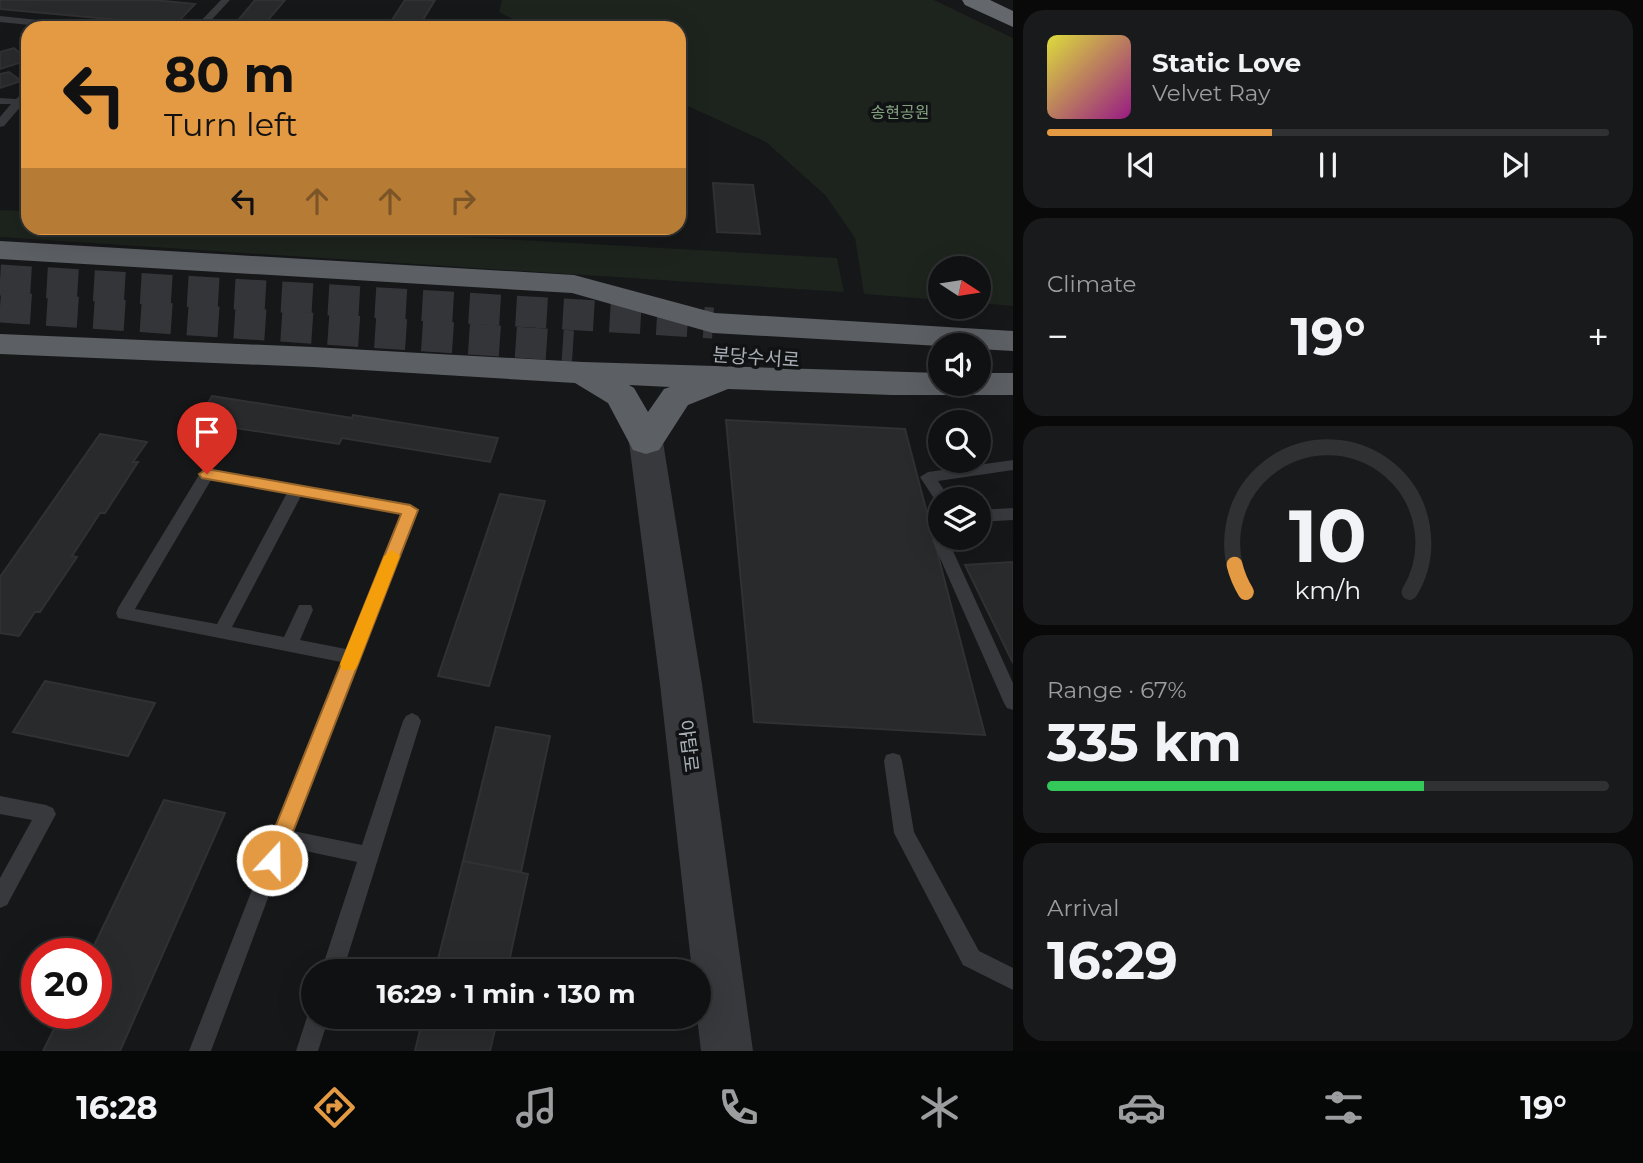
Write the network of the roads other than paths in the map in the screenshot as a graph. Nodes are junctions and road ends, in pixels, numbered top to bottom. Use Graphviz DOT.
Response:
graph roads {
  1 [pos="226,0"];
  2 [pos="973,0"];
  3 [pos="0,19"];
  4 [pos="1013,20"];
  5 [pos="21,21"];
  6 [pos="206,21"];
  7 [pos="0,101"];
  8 [pos="21,102"];
  9 [pos="21,104"];
  10 [pos="0,124"];
  11 [pos="0,250"];
  12 [pos="1013,341"];
  13 [pos="0,344"];
  14 [pos="578,359"];
  15 [pos="928,369"];
  16 [pos="991,373"];
  17 [pos="1013,374"];
  18 [pos="725,377"];
  19 [pos="1013,384"];
  20 [pos="646,442"];
  21 [pos="1013,465"];
  22 [pos="934,487"];
  23 [pos="296,490"];
  24 [pos="1013,514"];
  25 [pos="991,515"];
  26 [pos="944,550"];
  27 [pos="304,610"];
  28 [pos="221,632"];
  29 [pos="289,645"];
  30 [pos="352,657"];
  31 [pos="1013,704"];
  32 [pos="412,721"];
  33 [pos="893,761"];
  34 [pos="0,805"];
  35 [pos="281,837"];
  36 [pos="369,855"];
  37 [pos="0,898"];
  38 [pos="336,959"];
  39 [pos="1013,979"];
  40 [pos="314,1029"];
  41 [pos="200,1051"];
  42 [pos="307,1051"];
  43 [pos="727,1051"];
  1 -- 6 [label="lane"];
  2 -- 4 [label="highway"];
  3 -- 5 [label="lane"];
  7 -- 8 [label="lane"];
  9 -- 10 [label="lane"];
  11 -- 12 [label="highway, 분당수서로"];
  13 -- 14 [label="highway"];
  14 -- 15 [label="highway, 분당수서로"];
  14 -- 18 [label="highway"];
  14 -- 20 [label="highway"];
  16 -- 17 [label="highway"];
  18 -- 19 [label="highway"];
  18 -- 20 [label="highway"];
  20 -- 43 [label="street, 야탑로"];
  21 -- 22 [label="lane"];
  23 -- 28 [label="lane"];
  23 -- 28 [label="lane"];
  23 -- 30 [label="lane"];
  24 -- 25 [label="lane"];
  26 -- 31 [label="lane"];
  27 -- 29 [label="lane"];
  28 -- 29 [label="lane"];
  29 -- 30 [label="lane"];
  30 -- 35 [label="lane"];
  32 -- 36 [label="lane"];
  33 -- 39 [label="lane"];
  34 -- 37 [label="lane"];
  35 -- 36 [label="lane"];
  35 -- 41 [label="lane"];
  36 -- 38 [label="lane"];
  40 -- 42 [label="lane"];
}
